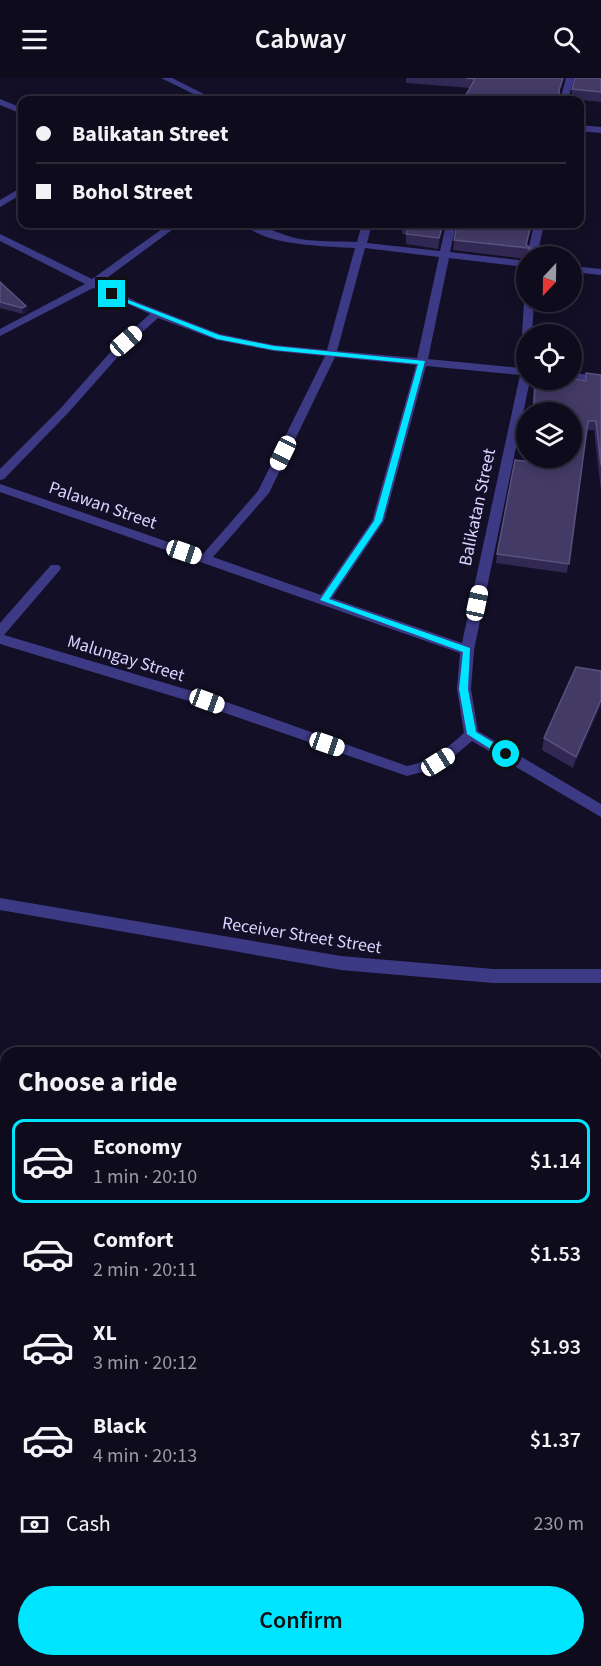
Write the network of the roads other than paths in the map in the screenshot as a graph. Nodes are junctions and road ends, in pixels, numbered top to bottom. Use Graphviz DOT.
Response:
graph roads {
  1 [pos="165,78"];
  2 [pos="570,78"];
  3 [pos="196,93"];
  4 [pos="190,96"];
  5 [pos="203,96"];
  6 [pos="565,96"];
  7 [pos="0,102"];
  8 [pos="18,109"];
  9 [pos="584,128"];
  10 [pos="601,130"];
  11 [pos="18,193"];
  12 [pos="0,204"];
  13 [pos="169,228"];
  14 [pos="259,228"];
  15 [pos="366,228"];
  16 [pos="450,228"];
  17 [pos="537,228"];
  18 [pos="0,237"];
  19 [pos="361,245"];
  20 [pos="534,246"];
  21 [pos="444,255"];
  22 [pos="516,263"];
  23 [pos="582,270"];
  24 [pos="601,272"];
  25 [pos="92,284"];
  26 [pos="156,314"];
  27 [pos="0,333"];
  28 [pos="331,354"];
  29 [pos="422,362"];
  30 [pos="516,371"];
  31 [pos="582,377"];
  32 [pos="601,379"];
  33 [pos="522,390"];
  34 [pos="0,476"];
  35 [pos="0,488"];
  36 [pos="205,559"];
  37 [pos="55,568"];
  38 [pos="324,600"];
  39 [pos="0,632"];
  40 [pos="0,639"];
  41 [pos="467,650"];
  42 [pos="471,734"];
  43 [pos="601,811"];
  44 [pos="0,904"];
  45 [pos="601,976"];
  1 -- 3 [label="street"];
  2 -- 6 [label="street"];
  3 -- 4 [label="street"];
  3 -- 5 [label="street"];
  7 -- 8 [label="street"];
  9 -- 10 [label="street"];
  11 -- 12 [label="street"];
  13 -- 25 [label="street"];
  14 -- 19 [label="street"];
  15 -- 19 [label="street"];
  16 -- 21 [label="street"];
  17 -- 20 [label="street"];
  18 -- 25 [label="street"];
  19 -- 21 [label="street"];
  19 -- 28 [label="street"];
  21 -- 22 [label="street"];
  21 -- 29 [label="street"];
  23 -- 24 [label="street"];
  25 -- 26 [label="street"];
  25 -- 27 [label="street"];
  26 -- 28 [label="street"];
  26 -- 34 [label="street"];
  28 -- 29 [label="street"];
  28 -- 36 [label="street"];
  29 -- 30 [label="street"];
  29 -- 38 [label="street"];
  31 -- 32 [label="street"];
  33 -- 41 [label="street, Balikatan Street"];
  35 -- 36 [label="street, Palawan Street"];
  36 -- 38 [label="street, Palawan Street"];
  37 -- 39 [label="street"];
  38 -- 41 [label="street, Palawan Street"];
  40 -- 42 [label="street, Malungay Street"];
  41 -- 42 [label="street, Balikatan Street"];
  42 -- 43 [label="street"];
  44 -- 45 [label="street, Receiver Street Street"];
}
